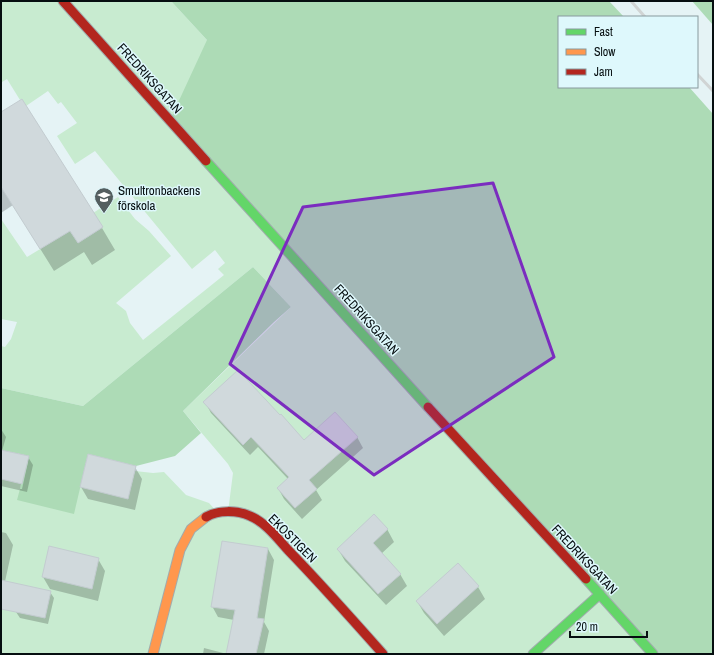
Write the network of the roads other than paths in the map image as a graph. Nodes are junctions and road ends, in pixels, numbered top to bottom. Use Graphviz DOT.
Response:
graph roads {
  1 [pos="63,1"];
  2 [pos="600,594"];
  3 [pos="153,654"];
  4 [pos="383,654"];
  5 [pos="533,654"];
  6 [pos="653,654"];
  1 -- 2 [label="street, FREDRIKSGATAN"];
  2 -- 5 [label="street"];
  2 -- 6 [label="street, FREDRIKSGATAN"];
  3 -- 4 [label="street, EKOSTIGEN"];
}
